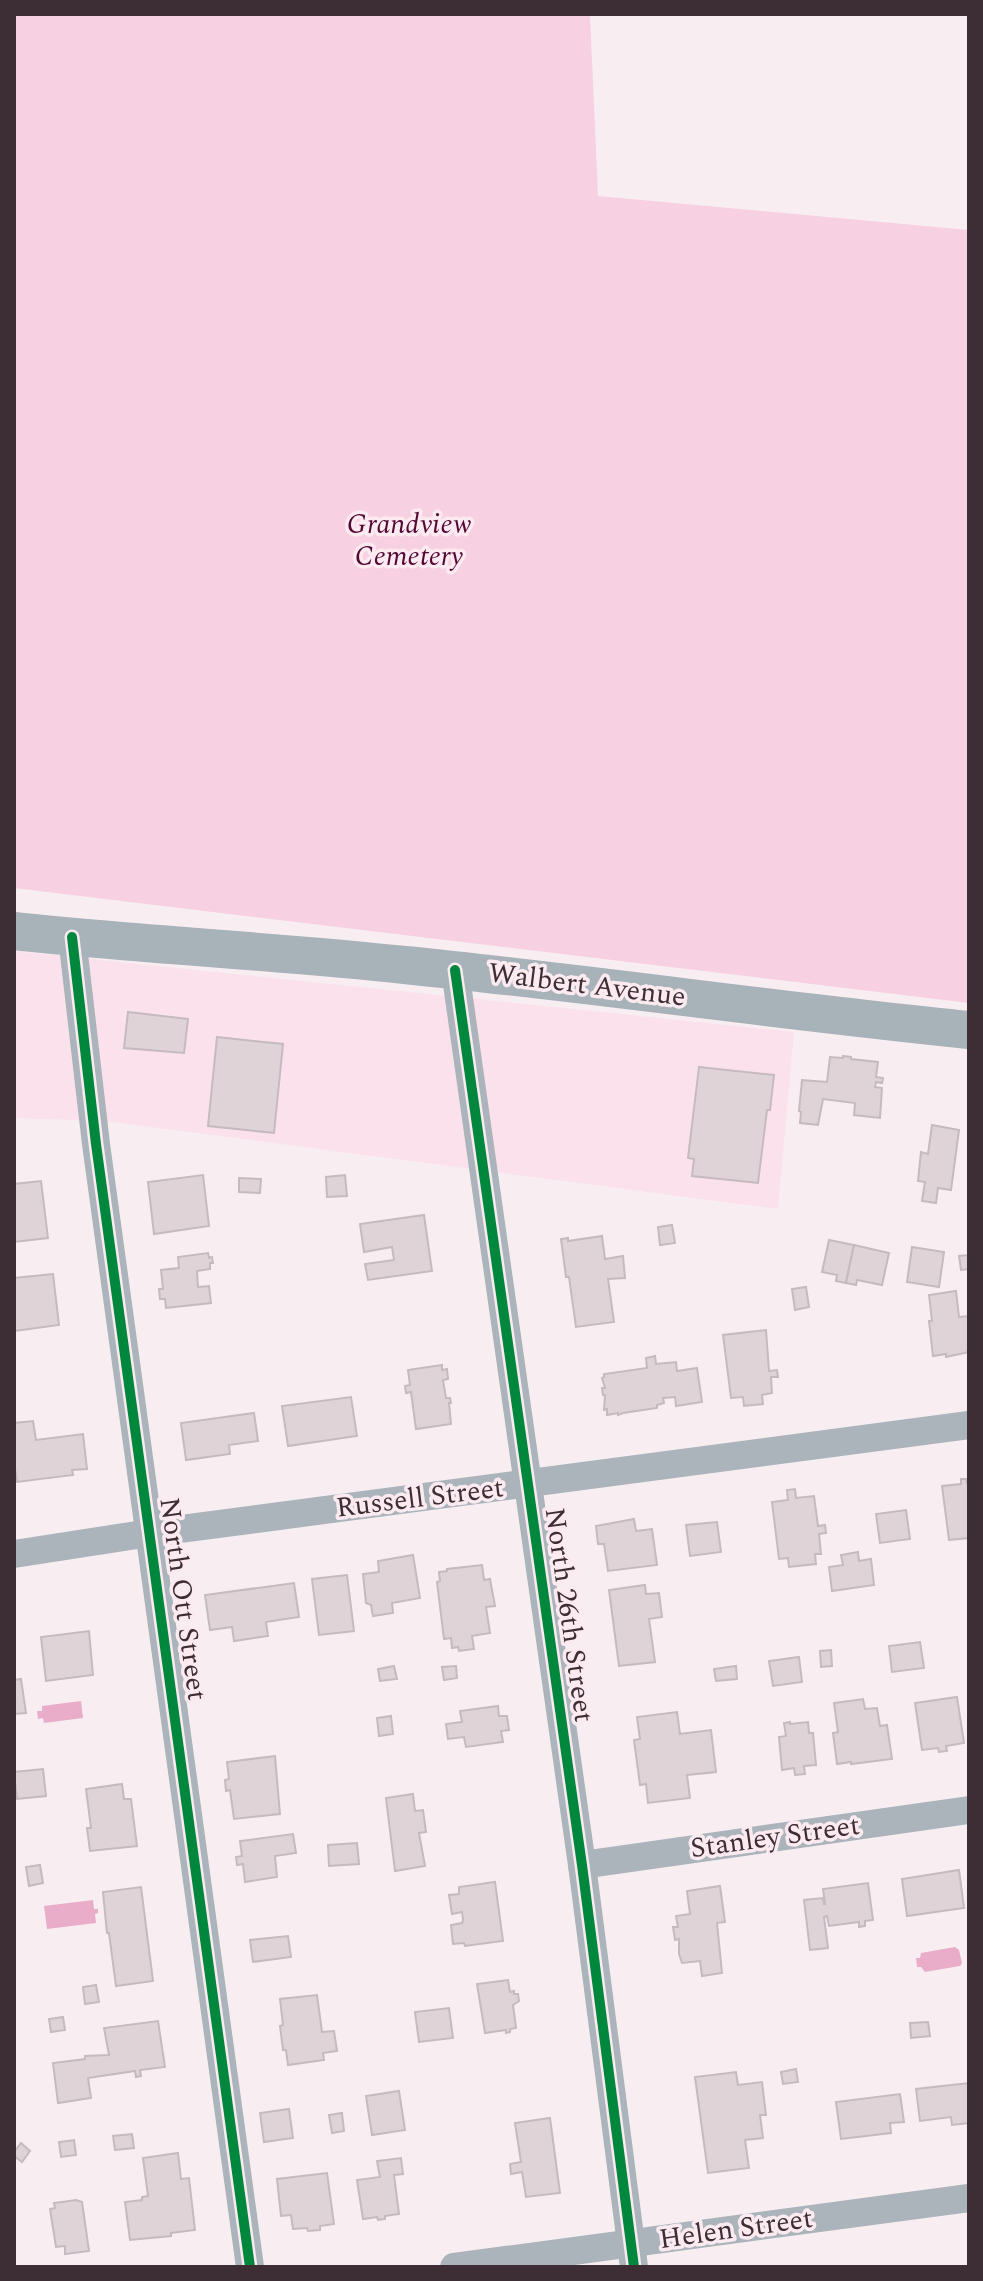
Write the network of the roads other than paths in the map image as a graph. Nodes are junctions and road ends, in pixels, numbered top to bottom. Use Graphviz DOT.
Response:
graph roads {
  1 [pos="14,931"];
  2 [pos="72,937"];
  3 [pos="455,970"];
  4 [pos="969,1030"];
  5 [pos="969,1425"];
  6 [pos="526,1484"];
  7 [pos="150,1533"];
  8 [pos="14,1554"];
  9 [pos="969,1810"];
  10 [pos="582,1865"];
  11 [pos="969,2198"];
  12 [pos="632,2255"];
  13 [pos="250,2267"];
  14 [pos="454,2267"];
  1 -- 2 [label="main road, Walbert Avenue"];
  2 -- 3 [label="main road, Walbert Avenue"];
  2 -- 7 [label="street, North Ott Street"];
  3 -- 4 [label="main road, Walbert Avenue"];
  3 -- 6 [label="street, North 26th Street"];
  5 -- 6 [label="street, Russell Street"];
  6 -- 7 [label="street, Russell Street"];
  6 -- 10 [label="street, North 26th Street"];
  7 -- 8 [label="street, Russell Street"];
  7 -- 13 [label="street, North Ott Street"];
  9 -- 10 [label="street, Stanley Street"];
  10 -- 12 [label="street, North 26th Street"];
  11 -- 12 [label="street, Helen Street"];
  12 -- 14 [label="street, Helen Street"];
}
